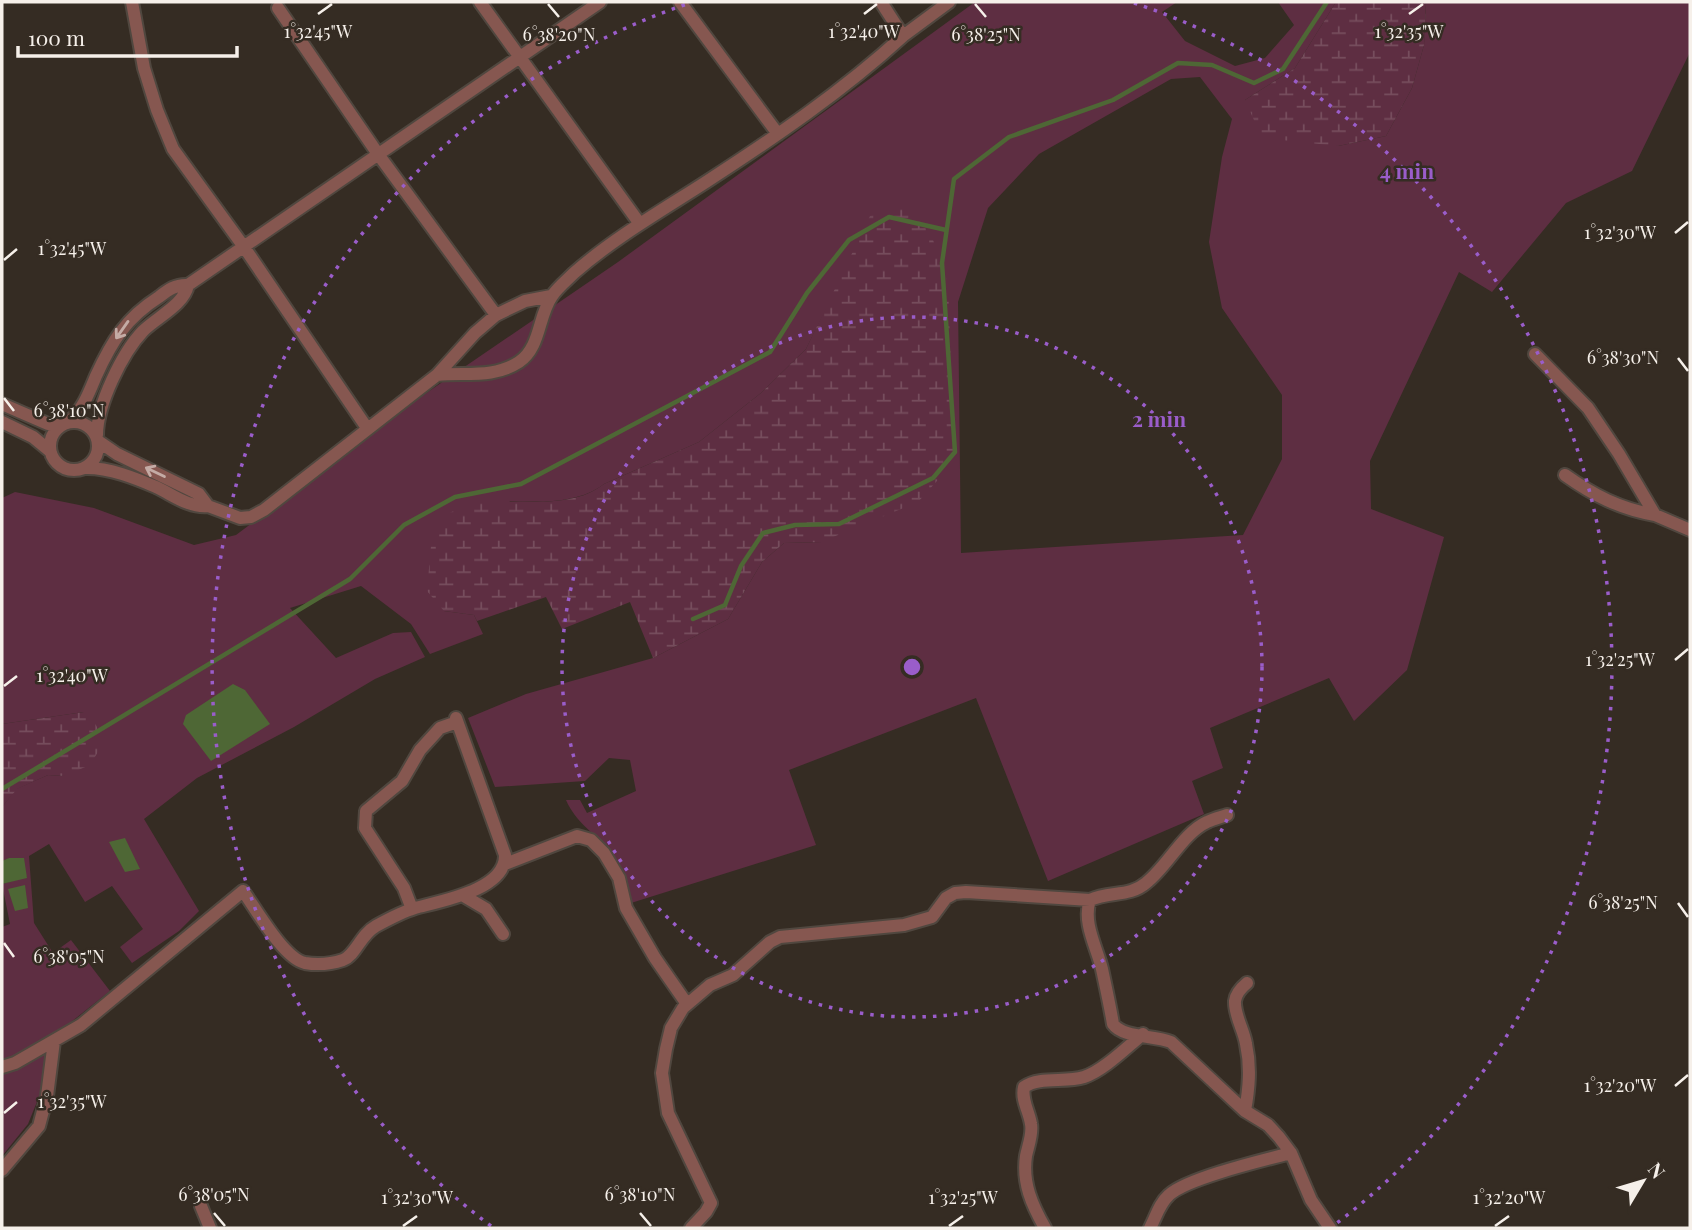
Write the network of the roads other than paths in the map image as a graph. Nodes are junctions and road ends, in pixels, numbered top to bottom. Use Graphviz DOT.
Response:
graph roads {
  1 [pos="132,2"];
  2 [pos="480,2"];
  3 [pos="600,2"];
  4 [pos="680,2"];
  5 [pos="881,2"];
  6 [pos="949,2"];
  7 [pos="278,8"];
  8 [pos="902,36"];
  9 [pos="520,56"];
  10 [pos="778,134"];
  11 [pos="377,154"];
  12 [pos="640,225"];
  13 [pos="244,247"];
  14 [pos="188,285"];
  15 [pos="551,296"];
  16 [pos="496,315"];
  17 [pos="1535,354"];
  18 [pos="106,356"];
  19 [pos="121,363"];
  20 [pos="437,375"];
  21 [pos="2,404"];
  22 [pos="2,422"];
  23 [pos="66,424"];
  24 [pos="367,428"];
  25 [pos="97,438"];
  26 [pos="51,452"];
  27 [pos="87,468"];
  28 [pos="1565,474"];
  29 [pos="208,506"];
  30 [pos="1655,515"];
  31 [pos="1690,530"];
  32 [pos="1227,815"];
  33 [pos="505,864"];
  34 [pos="464,896"];
  35 [pos="1090,900"];
  36 [pos="412,909"];
  37 [pos="503,934"];
  38 [pos="1247,983"];
  39 [pos="687,1004"];
  40 [pos="1143,1034"];
  41 [pos="54,1041"];
  42 [pos="2,1067"];
  43 [pos="1245,1111"];
  44 [pos="1291,1153"];
  45 [pos="2,1170"];
  46 [pos="201,1206"];
  47 [pos="210,1228"];
  48 [pos="691,1228"];
  49 [pos="1045,1228"];
  50 [pos="1150,1228"];
  51 [pos="1330,1228"];
  1 -- 13 [label="street"];
  2 -- 9 [label="street"];
  3 -- 9 [label="street"];
  4 -- 10 [label="street"];
  5 -- 8 [label="street"];
  6 -- 8 [label="street"];
  7 -- 11 [label="street"];
  8 -- 10 [label="street"];
  9 -- 11 [label="street"];
  9 -- 12 [label="street"];
  10 -- 12 [label="street"];
  11 -- 13 [label="street"];
  11 -- 16 [label="street"];
  12 -- 15 [label="street"];
  13 -- 14 [label="street"];
  13 -- 24 [label="street"];
  14 -- 18 [label="street, one-way"];
  14 -- 19 [label="street"];
  15 -- 16 [label="street"];
  15 -- 20 [label="street"];
  16 -- 20 [label="street"];
  17 -- 30 [label="street"];
  18 -- 19 [label="street"];
  18 -- 23 [label="street"];
  19 -- 25 [label="street"];
  20 -- 24 [label="street"];
  21 -- 23 [label="street"];
  22 -- 26 [label="street"];
  23 -- 25 [label="street"];
  23 -- 26 [label="street"];
  24 -- 29 [label="street"];
  25 -- 27 [label="street"];
  29 -- 25 [label="street, one-way"];
  26 -- 27 [label="street"];
  27 -- 29 [label="street"];
  28 -- 30 [label="street"];
  30 -- 31 [label="street"];
  32 -- 35 [label="street"];
  33 -- 34 [label="street"];
  33 -- 36 [label="street"];
  33 -- 39 [label="street"];
  34 -- 36 [label="street"];
  34 -- 37 [label="street"];
  35 -- 39 [label="street"];
  35 -- 40 [label="street"];
  36 -- 41 [label="street"];
  38 -- 43 [label="street"];
  39 -- 48 [label="street"];
  40 -- 43 [label="street"];
  40 -- 49 [label="street"];
  41 -- 42 [label="street"];
  41 -- 45 [label="street"];
  43 -- 44 [label="street"];
  44 -- 50 [label="street"];
  44 -- 51 [label="street"];
  46 -- 47 [label="street"];
}
